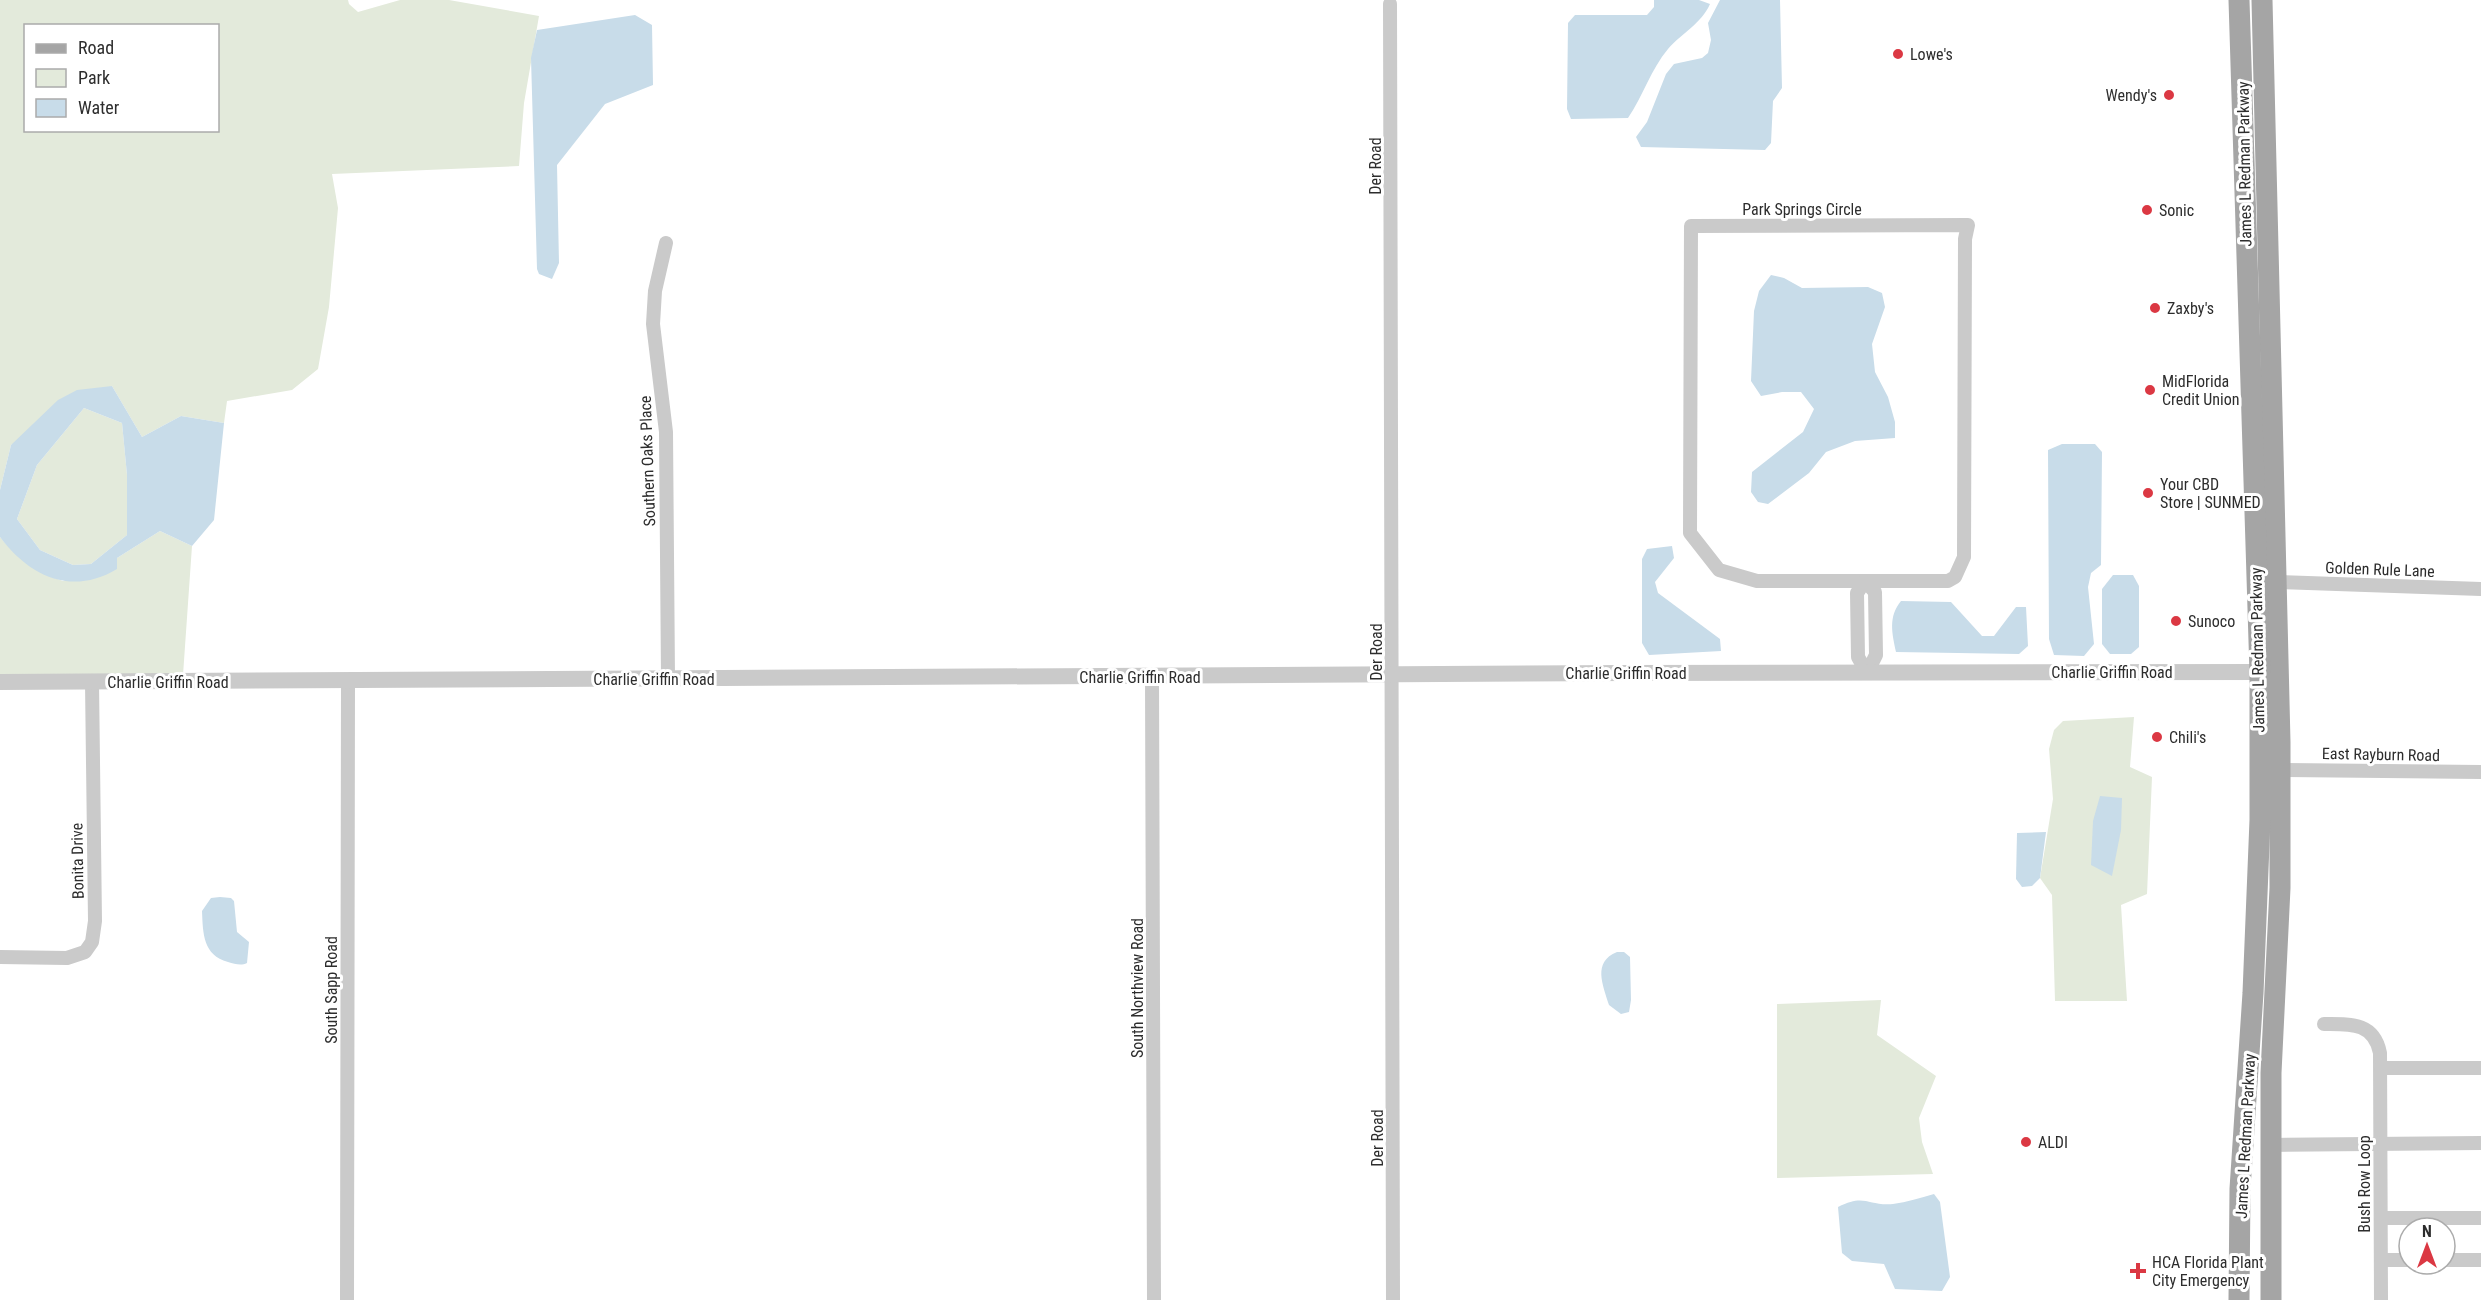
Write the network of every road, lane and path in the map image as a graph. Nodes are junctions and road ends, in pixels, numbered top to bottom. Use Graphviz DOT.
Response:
graph roads {
  1 [pos="2240,0"];
  2 [pos="2262,0"];
  3 [pos="1390,4"];
  4 [pos="2243,112"];
  5 [pos="666,243"];
  6 [pos="2269,251"];
  7 [pos="2246,253"];
  8 [pos="2273,405"];
  9 [pos="1865,580"];
  10 [pos="2278,582"];
  11 [pos="2481,589"];
  12 [pos="2269,672"];
  13 [pos="1867,673"];
  14 [pos="1392,675"];
  15 [pos="1152,676"];
  16 [pos="668,678"];
  17 [pos="348,680"];
  18 [pos="0,682"];
  19 [pos="92,682"];
  20 [pos="2280,770"];
  21 [pos="2481,772"];
  22 [pos="0,957"];
  23 [pos="2324,1023"];
  24 [pos="2380,1068"];
  25 [pos="2481,1068"];
  26 [pos="2380,1143"];
  27 [pos="2481,1143"];
  28 [pos="2270,1145"];
  29 [pos="2381,1218"];
  30 [pos="2481,1218"];
  31 [pos="2381,1260"];
  32 [pos="2397,1260"];
  33 [pos="2457,1260"];
  34 [pos="2481,1260"];
  35 [pos="347,1300"];
  36 [pos="1154,1300"];
  37 [pos="1394,1300"];
  38 [pos="2239,1300"];
  39 [pos="2271,1300"];
  40 [pos="2380,1300"];
  1 -- 4 [label="main road, James L Redman Parkway"];
  2 -- 6 [label="main road, James L Redman Parkway"];
  3 -- 14 [label="street, Der Road"];
  4 -- 6 [label="main road"];
  4 -- 7 [label="main road, James L Redman Parkway"];
  5 -- 16 [label="street, Southern Oaks Place"];
  6 -- 8 [label="main road, James L Redman Parkway"];
  7 -- 8 [label="main road"];
  7 -- 12 [label="main road, James L Redman Parkway"];
  8 -- 10 [label="main road, James L Redman Parkway"];
  9 -- 9 [label="street, Park Springs Circle"];
  9 -- 13 [label="street"];
  10 -- 11 [label="street, Golden Rule Lane"];
  10 -- 12 [label="main road, James L Redman Parkway"];
  12 -- 13 [label="street, Charlie Griffin Road"];
  12 -- 20 [label="main road, James L Redman Parkway"];
  12 -- 38 [label="main road, James L Redman Parkway"];
  13 -- 14 [label="street, Charlie Griffin Road"];
  14 -- 15 [label="street, Charlie Griffin Road"];
  14 -- 37 [label="street, Der Road"];
  15 -- 16 [label="street, Charlie Griffin Road"];
  15 -- 36 [label="street, South Northview Road"];
  16 -- 17 [label="street, Charlie Griffin Road"];
  17 -- 19 [label="street, Charlie Griffin Road"];
  17 -- 35 [label="street, South Sapp Road"];
  18 -- 19 [label="street, Charlie Griffin Road"];
  19 -- 22 [label="street, Bonita Drive"];
  20 -- 21 [label="street, East Rayburn Road"];
  20 -- 28 [label="main road, James L Redman Parkway"];
  23 -- 24 [label="street, Bush Row Loop"];
  24 -- 25 [label="street"];
  24 -- 26 [label="street, Bush Row Loop"];
  26 -- 27 [label="street"];
  26 -- 28 [label="street"];
  26 -- 29 [label="street, Bush Row Loop"];
  28 -- 39 [label="main road, James L Redman Parkway"];
  29 -- 30 [label="street"];
  29 -- 31 [label="street, Bush Row Loop"];
  31 -- 32 [label="street"];
  31 -- 40 [label="street, Bush Row Loop"];
  33 -- 34 [label="street"];
}
